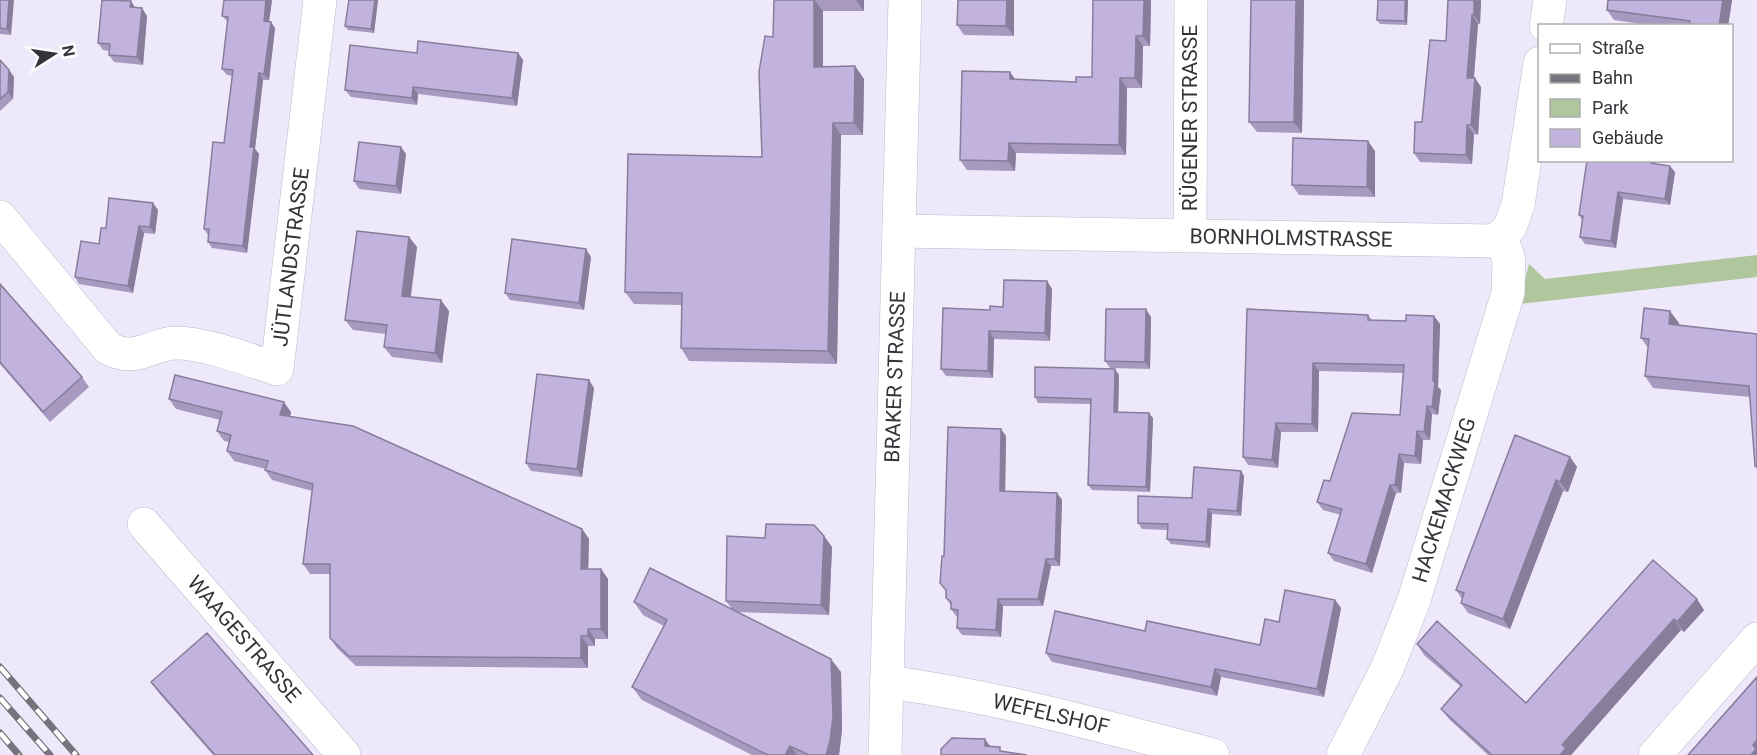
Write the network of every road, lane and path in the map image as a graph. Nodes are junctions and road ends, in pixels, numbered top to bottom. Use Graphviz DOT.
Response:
graph roads {
  1 [pos="320,0"];
  2 [pos="905,0"];
  3 [pos="1191,0"];
  4 [pos="1550,0"];
  5 [pos="1546,24"];
  6 [pos="1538,70"];
  7 [pos="0,217"];
  8 [pos="899,231"];
  9 [pos="1190,235"];
  10 [pos="1501,236"];
  11 [pos="144,524"];
  12 [pos="1757,639"];
  13 [pos="886,682"];
  14 [pos="344,755"];
  15 [pos="885,755"];
  16 [pos="1213,755"];
  17 [pos="1343,755"];
  18 [pos="1655,755"];
  1 -- 7 [label="street, JÜTLANDSTRASSE"];
  2 -- 8 [label="street, BRAKER STRASSE"];
  3 -- 9 [label="street, RÜGENER STRASSE"];
  4 -- 5 [label="street"];
  6 -- 10 [label="street"];
  8 -- 9 [label="street, BORNHOLMSTRASSE"];
  8 -- 13 [label="street, BRAKER STRASSE"];
  9 -- 10 [label="street, BORNHOLMSTRASSE"];
  10 -- 17 [label="street, HACKEMACKWEG"];
  11 -- 14 [label="street, WAAGESTRASSE"];
  12 -- 18 [label="street"];
  13 -- 15 [label="street, BRAKER STRASSE"];
  13 -- 16 [label="street, WEFELSHOF"];
}
